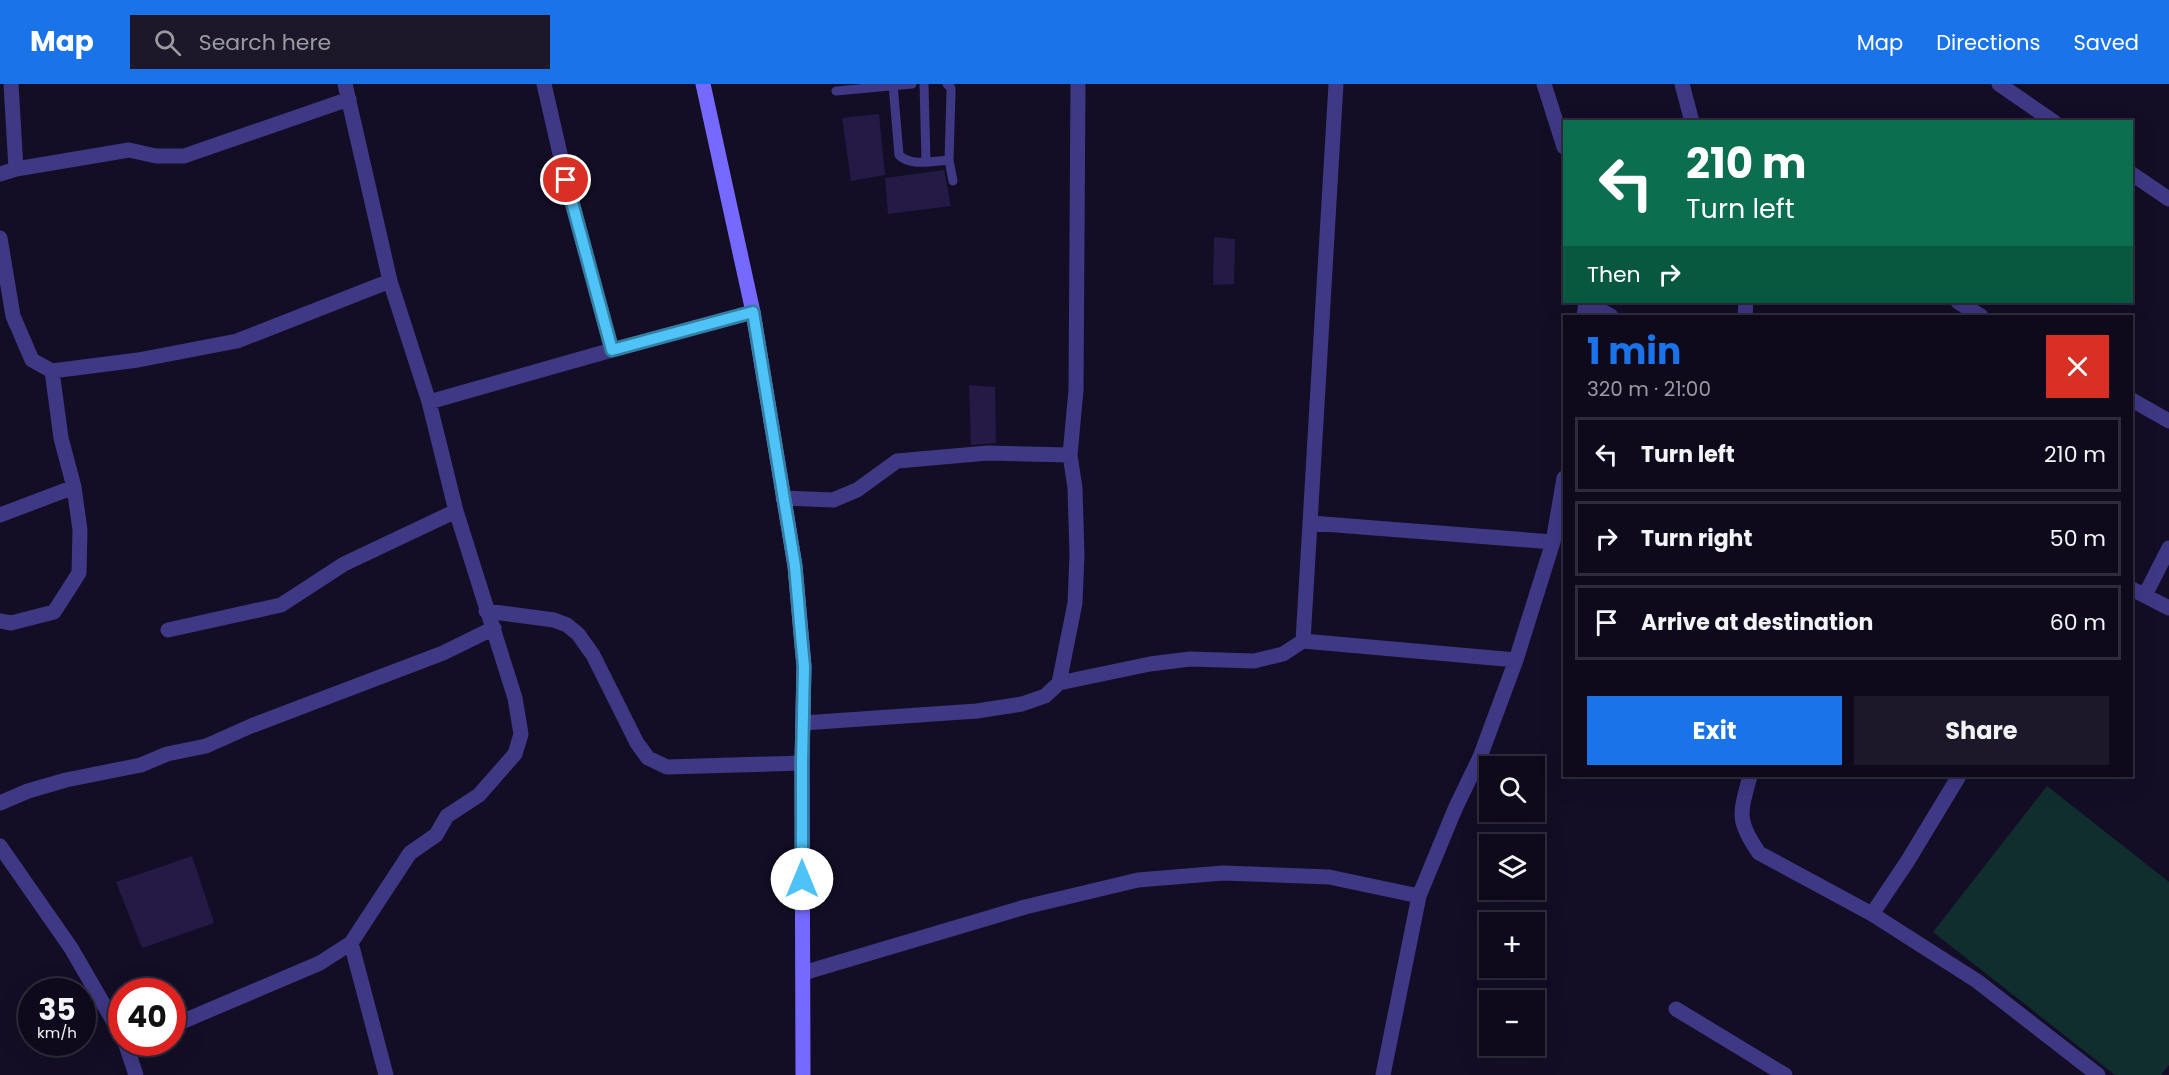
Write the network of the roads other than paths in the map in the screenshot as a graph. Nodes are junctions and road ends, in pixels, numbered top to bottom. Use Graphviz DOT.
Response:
graph roads {
  1 [pos="11,84"];
  2 [pos="703,84"];
  3 [pos="912,84"];
  4 [pos="924,84"];
  5 [pos="947,84"];
  6 [pos="1078,84"];
  7 [pos="1336,84"];
  8 [pos="1544,84"];
  9 [pos="1682,84"];
  10 [pos="1999,84"];
  11 [pos="549,85"];
  12 [pos="893,85"];
  13 [pos="836,91"];
  14 [pos="347,92"];
  15 [pos="1691,120"];
  16 [pos="2051,120"];
  17 [pos="1563,144"];
  18 [pos="949,160"];
  19 [pos="926,162"];
  20 [pos="16,169"];
  21 [pos="0,174"];
  22 [pos="2133,175"];
  23 [pos="953,181"];
  24 [pos="2169,199"];
  25 [pos="0,238"];
  26 [pos="390,281"];
  27 [pos="1588,303"];
  28 [pos="1960,303"];
  29 [pos="753,312"];
  30 [pos="1609,315"];
  31 [pos="1979,315"];
  32 [pos="612,350"];
  33 [pos="52,371"];
  34 [pos="2133,401"];
  35 [pos="429,402"];
  36 [pos="2169,421"];
  37 [pos="1070,455"];
  38 [pos="1563,484"];
  39 [pos="74,487"];
  40 [pos="783,498"];
  41 [pos="456,511"];
  42 [pos="0,515"];
  43 [pos="1311,523"];
  44 [pos="1553,542"];
  45 [pos="2169,548"];
  46 [pos="2138,592"];
  47 [pos="2169,608"];
  48 [pos="486,612"];
  49 [pos="0,621"];
  50 [pos="494,628"];
  51 [pos="168,630"];
  52 [pos="1303,641"];
  53 [pos="1516,660"];
  54 [pos="1059,683"];
  55 [pos="803,723"];
  56 [pos="802,763"];
  57 [pos="1750,777"];
  58 [pos="1958,777"];
  59 [pos="0,803"];
  60 [pos="0,846"];
  61 [pos="1419,896"];
  62 [pos="1872,914"];
  63 [pos="351,943"];
  64 [pos="803,973"];
  65 [pos="1676,1009"];
  66 [pos="108,1010"];
  67 [pos="186,1020"];
  68 [pos="131,1056"];
  69 [pos="136,1075"];
  70 [pos="386,1075"];
  71 [pos="803,1075"];
  72 [pos="1383,1075"];
  73 [pos="1785,1075"];
  74 [pos="2098,1075"];
  1 -- 20 [label="street"];
  2 -- 29 [label="street"];
  3 -- 12 [label="lane"];
  4 -- 19 [label="lane"];
  5 -- 18 [label="lane"];
  6 -- 37 [label="street"];
  7 -- 43 [label="street"];
  8 -- 17 [label="street"];
  9 -- 15 [label="street"];
  10 -- 16 [label="street"];
  11 -- 32 [label="street"];
  12 -- 13 [label="lane"];
  12 -- 19 [label="lane"];
  14 -- 20 [label="street"];
  14 -- 26 [label="street"];
  18 -- 19 [label="lane"];
  18 -- 23 [label="lane"];
  20 -- 21 [label="street"];
  22 -- 24 [label="street"];
  25 -- 33 [label="street"];
  26 -- 33 [label="street"];
  26 -- 35 [label="street"];
  27 -- 30 [label="street"];
  28 -- 31 [label="street"];
  29 -- 32 [label="street"];
  29 -- 40 [label="street"];
  32 -- 35 [label="street"];
  33 -- 39 [label="street"];
  34 -- 36 [label="street"];
  35 -- 41 [label="street"];
  37 -- 40 [label="street"];
  37 -- 54 [label="street"];
  38 -- 44 [label="street"];
  39 -- 42 [label="street"];
  39 -- 49 [label="street"];
  40 -- 55 [label="street"];
  41 -- 48 [label="street"];
  41 -- 51 [label="street"];
  43 -- 44 [label="street"];
  43 -- 52 [label="street"];
  44 -- 53 [label="street"];
  45 -- 46 [label="street"];
  46 -- 47 [label="street"];
  48 -- 50 [label="street"];
  48 -- 56 [label="street"];
  50 -- 59 [label="street"];
  50 -- 63 [label="street"];
  52 -- 53 [label="street"];
  52 -- 54 [label="street"];
  53 -- 61 [label="street"];
  54 -- 55 [label="street"];
  55 -- 56 [label="street"];
  56 -- 64 [label="street"];
  57 -- 62 [label="street"];
  58 -- 62 [label="street"];
  60 -- 66 [label="street"];
  61 -- 64 [label="street"];
  61 -- 72 [label="street"];
  62 -- 74 [label="street"];
  63 -- 67 [label="street"];
  63 -- 70 [label="street"];
  64 -- 71 [label="street"];
  65 -- 73 [label="street"];
  68 -- 69 [label="street"];
}
